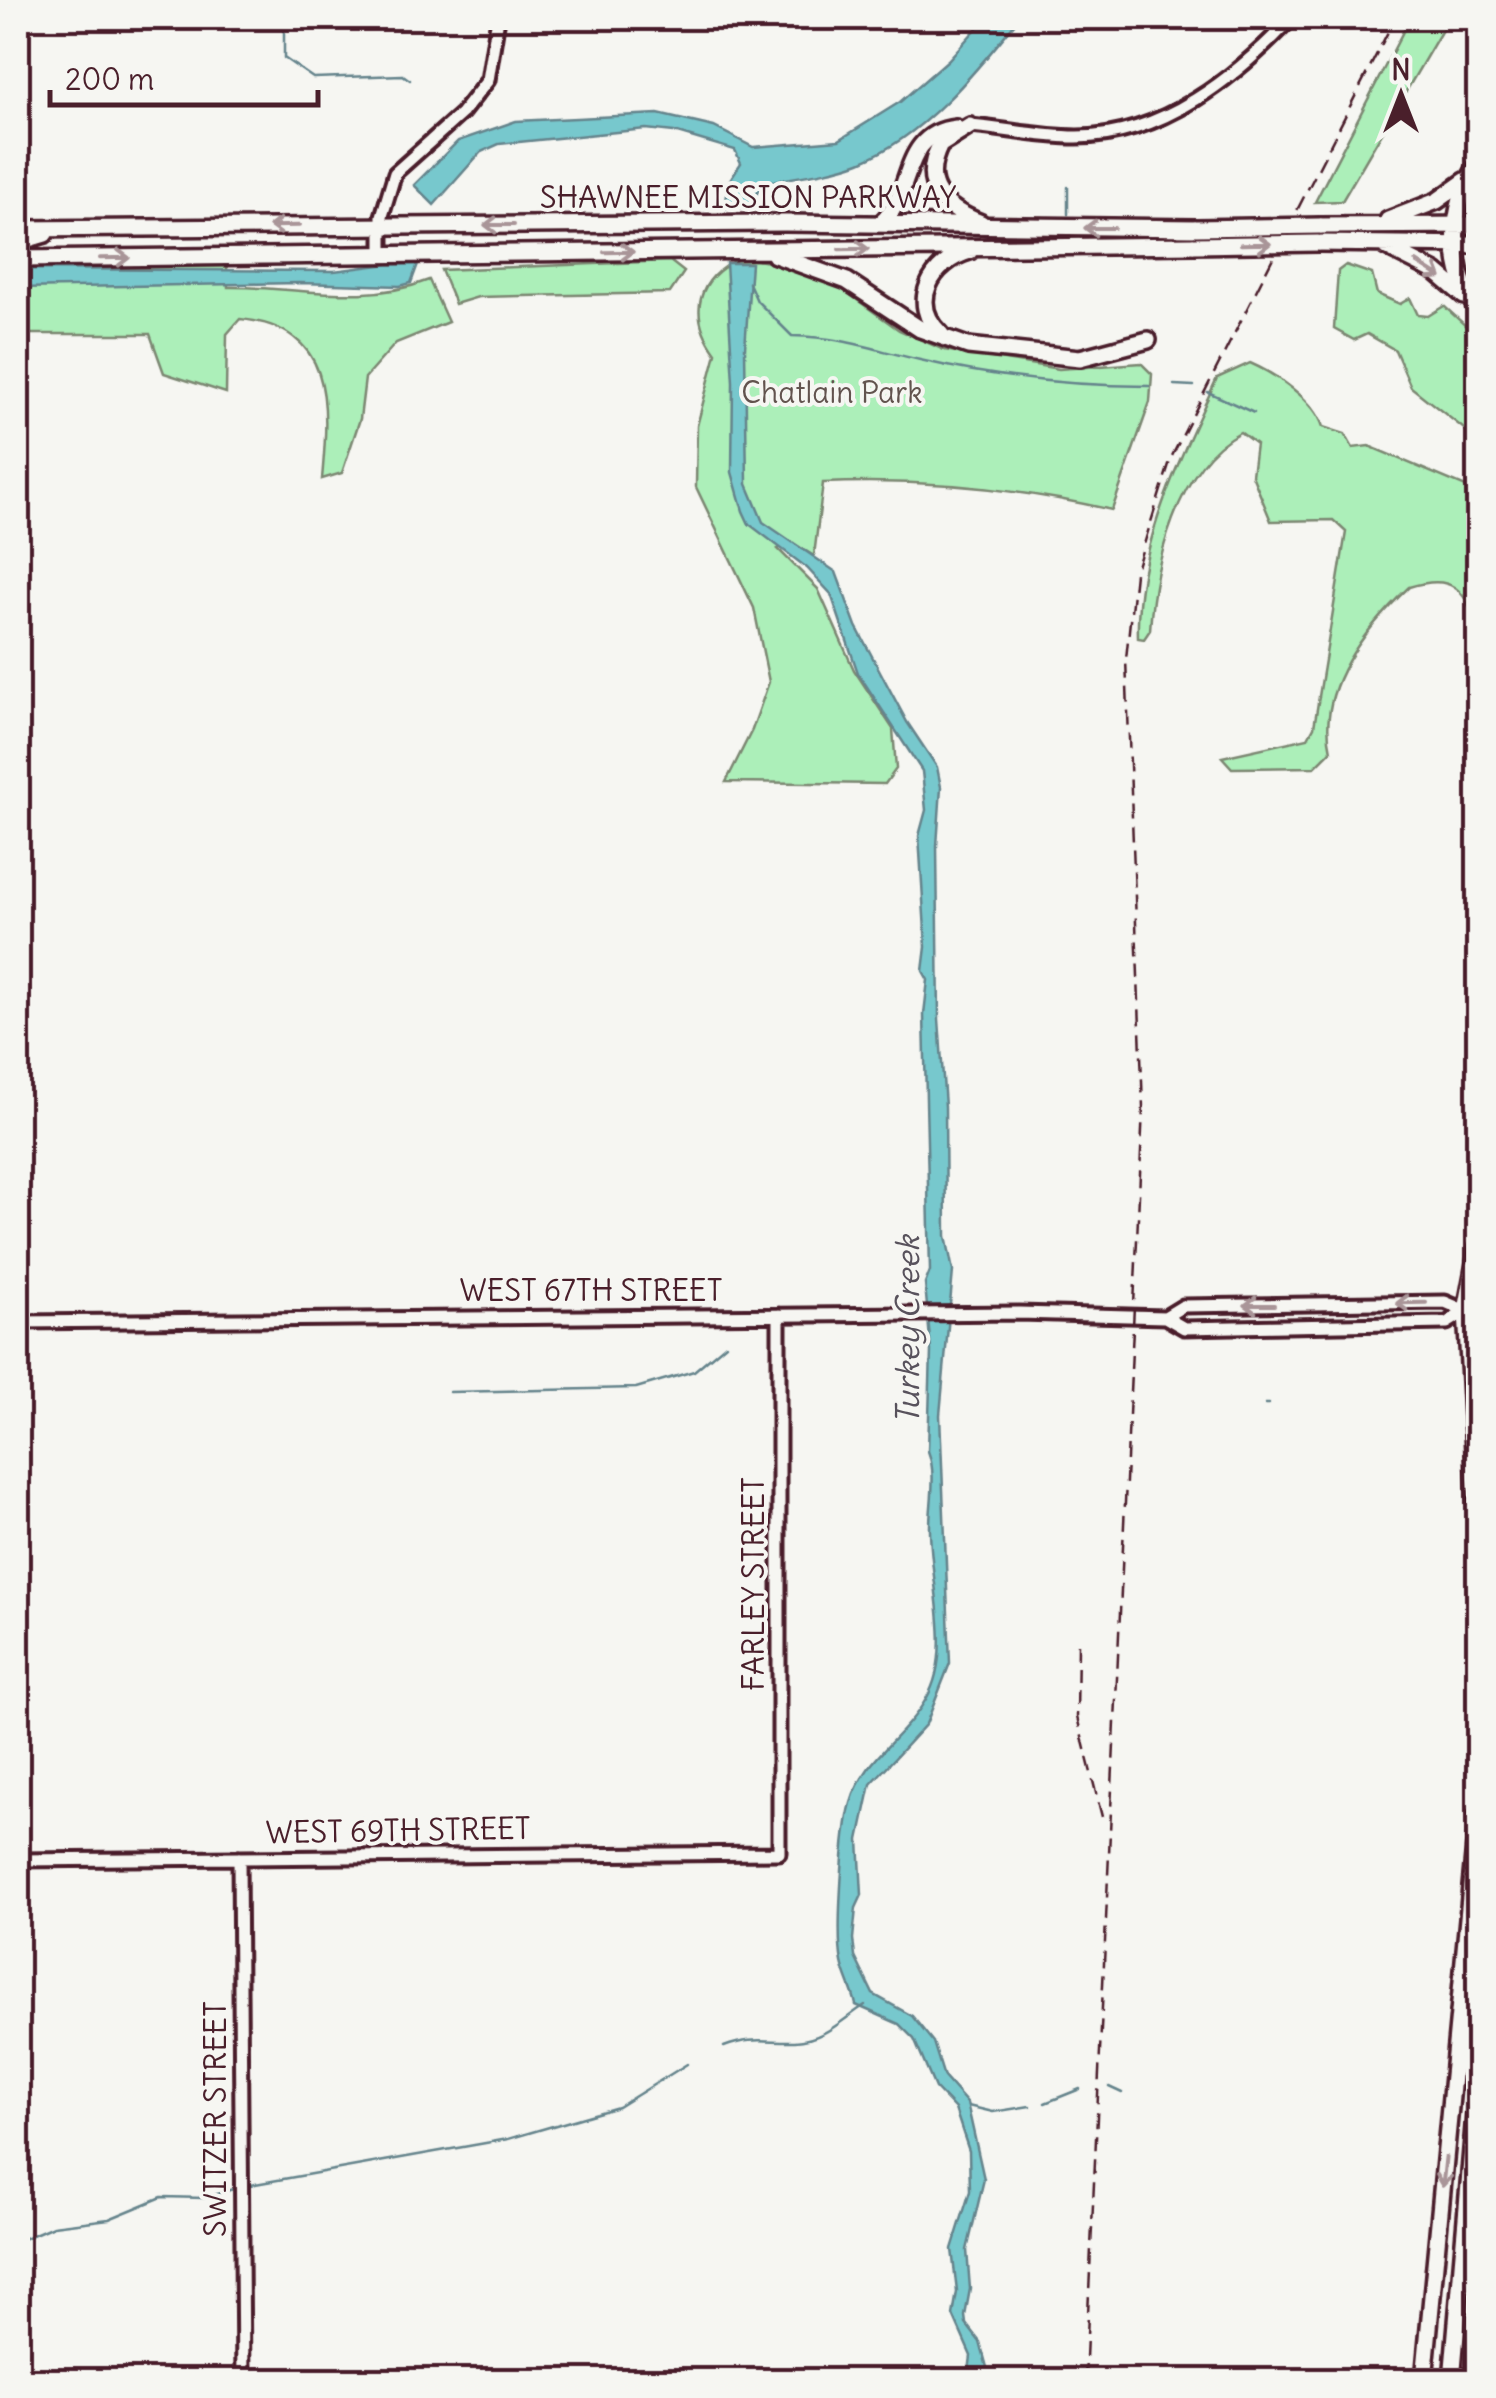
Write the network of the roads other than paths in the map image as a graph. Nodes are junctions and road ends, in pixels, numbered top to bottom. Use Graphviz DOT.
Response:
graph roads {
  1 [pos="498,18"];
  2 [pos="1292,18"];
  3 [pos="970,126"];
  4 [pos="1474,172"];
  5 [pos="881,223"];
  6 [pos="382,225"];
  7 [pos="1375,225"];
  8 [pos="1458,225"];
  9 [pos="1478,225"];
  10 [pos="989,227"];
  11 [pos="63,228"];
  12 [pos="18,229"];
  13 [pos="1195,236"];
  14 [pos="18,242"];
  15 [pos="1378,244"];
  16 [pos="1458,244"];
  17 [pos="1478,245"];
  18 [pos="998,246"];
  19 [pos="756,250"];
  20 [pos="382,256"];
  21 [pos="18,259"];
  22 [pos="1476,307"];
  23 [pos="947,340"];
  24 [pos="1148,340"];
  25 [pos="1478,1247"];
  26 [pos="1354,1304"];
  27 [pos="1472,1311"];
  28 [pos="779,1315"];
  29 [pos="1166,1316"];
  30 [pos="18,1322"];
  31 [pos="1354,1325"];
  32 [pos="1478,1523"];
  33 [pos="1478,1813"];
  34 [pos="779,1853"];
  35 [pos="239,1858"];
  36 [pos="18,1860"];
  37 [pos="1478,2080"];
  38 [pos="243,2380"];
  39 [pos="1424,2380"];
  40 [pos="1452,2380"];
  1 -- 6 [label="street"];
  2 -- 3 [label="street"];
  3 -- 5 [label="highway"];
  3 -- 10 [label="highway"];
  4 -- 7 [label="highway"];
  4 -- 8 [label="highway"];
  5 -- 6 [label="highway, SHAWNEE MISSION PARKWAY, one-way"];
  5 -- 10 [label="highway, SHAWNEE MISSION PARKWAY"];
  6 -- 11 [label="highway, SHAWNEE MISSION PARKWAY, one-way"];
  6 -- 20 [label="street"];
  7 -- 8 [label="highway, SHAWNEE MISSION PARKWAY"];
  7 -- 13 [label="highway, SHAWNEE MISSION PARKWAY, bridge"];
  8 -- 9 [label="highway, SHAWNEE MISSION PARKWAY"];
  8 -- 16 [label="highway"];
  13 -- 10 [label="highway, SHAWNEE MISSION PARKWAY, one-way"];
  11 -- 12 [label="highway, SHAWNEE MISSION PARKWAY"];
  11 -- 14 [label="highway"];
  13 -- 15 [label="highway, SHAWNEE MISSION PARKWAY, one-way, bridge"];
  13 -- 18 [label="highway, SHAWNEE MISSION PARKWAY"];
  15 -- 16 [label="highway, SHAWNEE MISSION PARKWAY"];
  15 -- 22 [label="highway, one-way"];
  16 -- 17 [label="highway, SHAWNEE MISSION PARKWAY"];
  16 -- 22 [label="highway"];
  19 -- 18 [label="highway, SHAWNEE MISSION PARKWAY, one-way"];
  18 -- 23 [label="highway"];
  20 -- 19 [label="highway, SHAWNEE MISSION PARKWAY, one-way"];
  19 -- 23 [label="highway"];
  21 -- 20 [label="highway, SHAWNEE MISSION PARKWAY, one-way"];
  23 -- 24 [label="highway"];
  25 -- 27 [label="highway"];
  27 -- 26 [label="street, WEST 67TH STREET, one-way"];
  26 -- 29 [label="street, WEST 67TH STREET, one-way"];
  26 -- 31 [label="street"];
  27 -- 31 [label="street, WEST 67TH STREET"];
  27 -- 32 [label="highway"];
  28 -- 29 [label="street, WEST 67TH STREET"];
  28 -- 30 [label="street, WEST 67TH STREET"];
  28 -- 34 [label="street, FARLEY STREET"];
  29 -- 31 [label="street, WEST 67TH STREET"];
  33 -- 39 [label="highway, one-way"];
  34 -- 35 [label="street, WEST 69TH STREET"];
  35 -- 36 [label="street, WEST 69TH STREET"];
  35 -- 38 [label="street, SWITZER STREET"];
  37 -- 40 [label="highway"];
}
